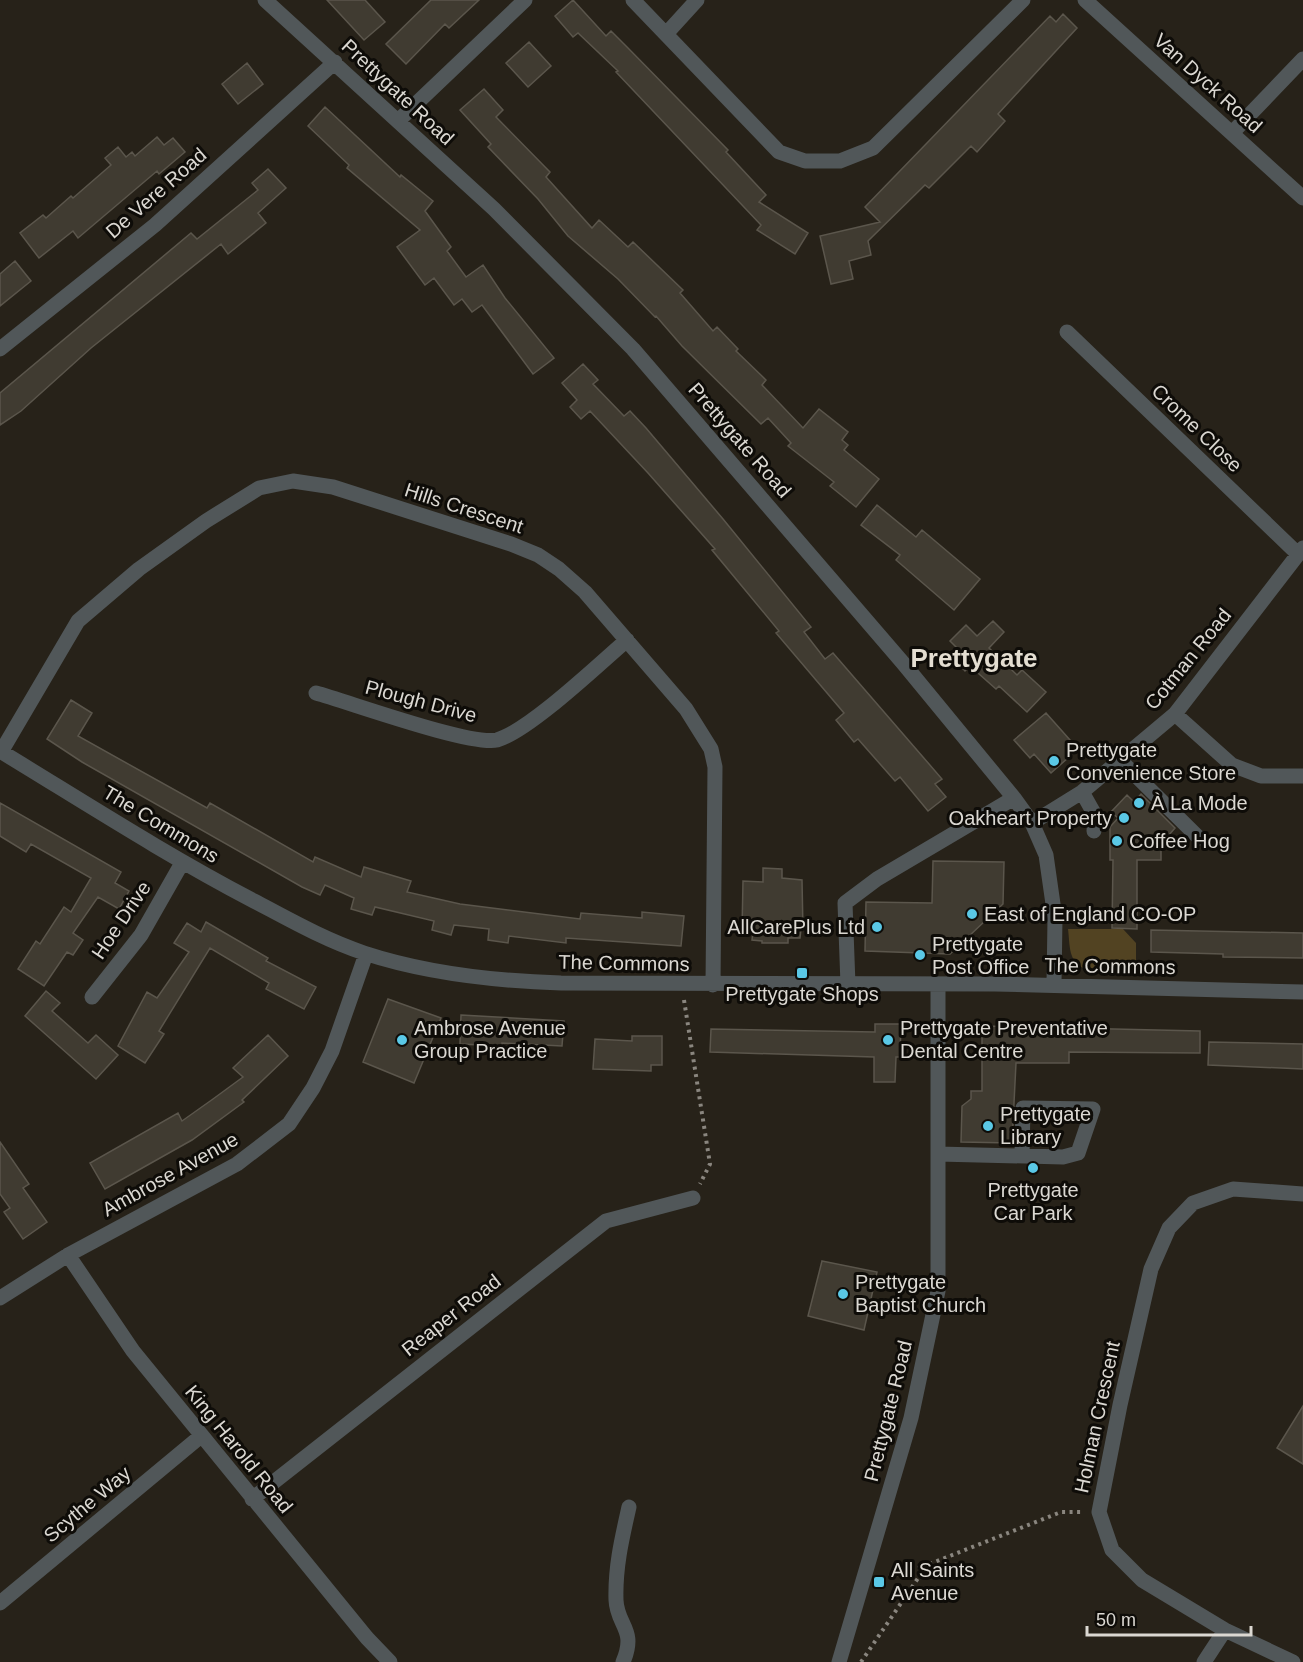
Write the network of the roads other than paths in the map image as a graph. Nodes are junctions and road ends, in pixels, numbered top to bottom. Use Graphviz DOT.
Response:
graph roads {
  1 [pos="265,0"];
  2 [pos="525,0"];
  3 [pos="633,0"];
  4 [pos="697,0"];
  5 [pos="1023,0"];
  6 [pos="1085,0"];
  7 [pos="666,34"];
  8 [pos="1303,59"];
  9 [pos="335,62"];
  10 [pos="399,120"];
  11 [pos="1232,133"];
  12 [pos="1303,198"];
  13 [pos="1068,332"];
  14 [pos="0,349"];
  15 [pos="1300,551"];
  16 [pos="627,640"];
  17 [pos="316,693"];
  18 [pos="1175,714"];
  19 [pos="1,751"];
  20 [pos="1120,760"];
  21 [pos="1303,776"];
  22 [pos="1082,792"];
  23 [pos="1014,798"];
  24 [pos="1032,823"];
  25 [pos="1094,831"];
  26 [pos="1199,838"];
  27 [pos="182,863"];
  28 [pos="366,954"];
  29 [pos="938,984"];
  30 [pos="712,985"];
  31 [pos="848,985"];
  32 [pos="1054,985"];
  33 [pos="1303,992"];
  34 [pos="92,997"];
  35 [pos="938,1154"];
  36 [pos="1022,1155"];
  37 [pos="1303,1194"];
  38 [pos="693,1198"];
  39 [pos="68,1255"];
  40 [pos="0,1298"];
  41 [pos="201,1436"];
  42 [pos="252,1499"];
  43 [pos="629,1507"];
  44 [pos="0,1603"];
  45 [pos="1225,1630"];
  46 [pos="390,1662"];
  47 [pos="623,1662"];
  48 [pos="839,1662"];
  49 [pos="1204,1662"];
  50 [pos="1293,1662"];
  1 -- 9 [label="street, Prettygate Road"];
  2 -- 10 [label="street"];
  3 -- 7 [label="street"];
  4 -- 7 [label="street"];
  5 -- 7 [label="street"];
  6 -- 11 [label="street, Van Dyck Road"];
  8 -- 11 [label="street"];
  9 -- 10 [label="street, Prettygate Road"];
  9 -- 14 [label="street, De Vere Road"];
  10 -- 23 [label="street, Prettygate Road"];
  11 -- 12 [label="street, Van Dyck Road"];
  13 -- 15 [label="street, Crome Close"];
  15 -- 18 [label="street, Cotman Road"];
  16 -- 17 [label="street, Plough Drive"];
  16 -- 19 [label="street, Hills Crescent"];
  16 -- 30 [label="street, Hills Crescent"];
  18 -- 20 [label="street, Cotman Road"];
  18 -- 21 [label="street"];
  19 -- 27 [label="street, The Commons"];
  20 -- 22 [label="street, Cotman Road"];
  20 -- 26 [label="street"];
  22 -- 24 [label="street, Cotman Road"];
  22 -- 25 [label="street"];
  23 -- 24 [label="street, Prettygate Road"];
  23 -- 31 [label="street"];
  24 -- 32 [label="street, Prettygate Road"];
  27 -- 28 [label="street, The Commons"];
  27 -- 34 [label="street, Hoe Drive"];
  28 -- 30 [label="street, The Commons"];
  28 -- 39 [label="street, Ambrose Avenue"];
  29 -- 31 [label="street, The Commons"];
  29 -- 32 [label="street, The Commons"];
  29 -- 35 [label="street, Prettygate Road"];
  30 -- 31 [label="street, The Commons"];
  32 -- 33 [label="street, The Commons"];
  35 -- 36 [label="street"];
  35 -- 48 [label="street, Prettygate Road"];
  36 -- 36 [label="street"];
  37 -- 45 [label="street, Holman Crescent"];
  38 -- 42 [label="street, Reaper Road"];
  39 -- 40 [label="street, Ambrose Avenue"];
  39 -- 41 [label="street, King Harold Road"];
  41 -- 42 [label="street, King Harold Road"];
  41 -- 44 [label="street, Scythe Way"];
  42 -- 46 [label="street, King Harold Road"];
  43 -- 47 [label="street"];
  45 -- 49 [label="street"];
  45 -- 50 [label="street, Holman Crescent"];
}
